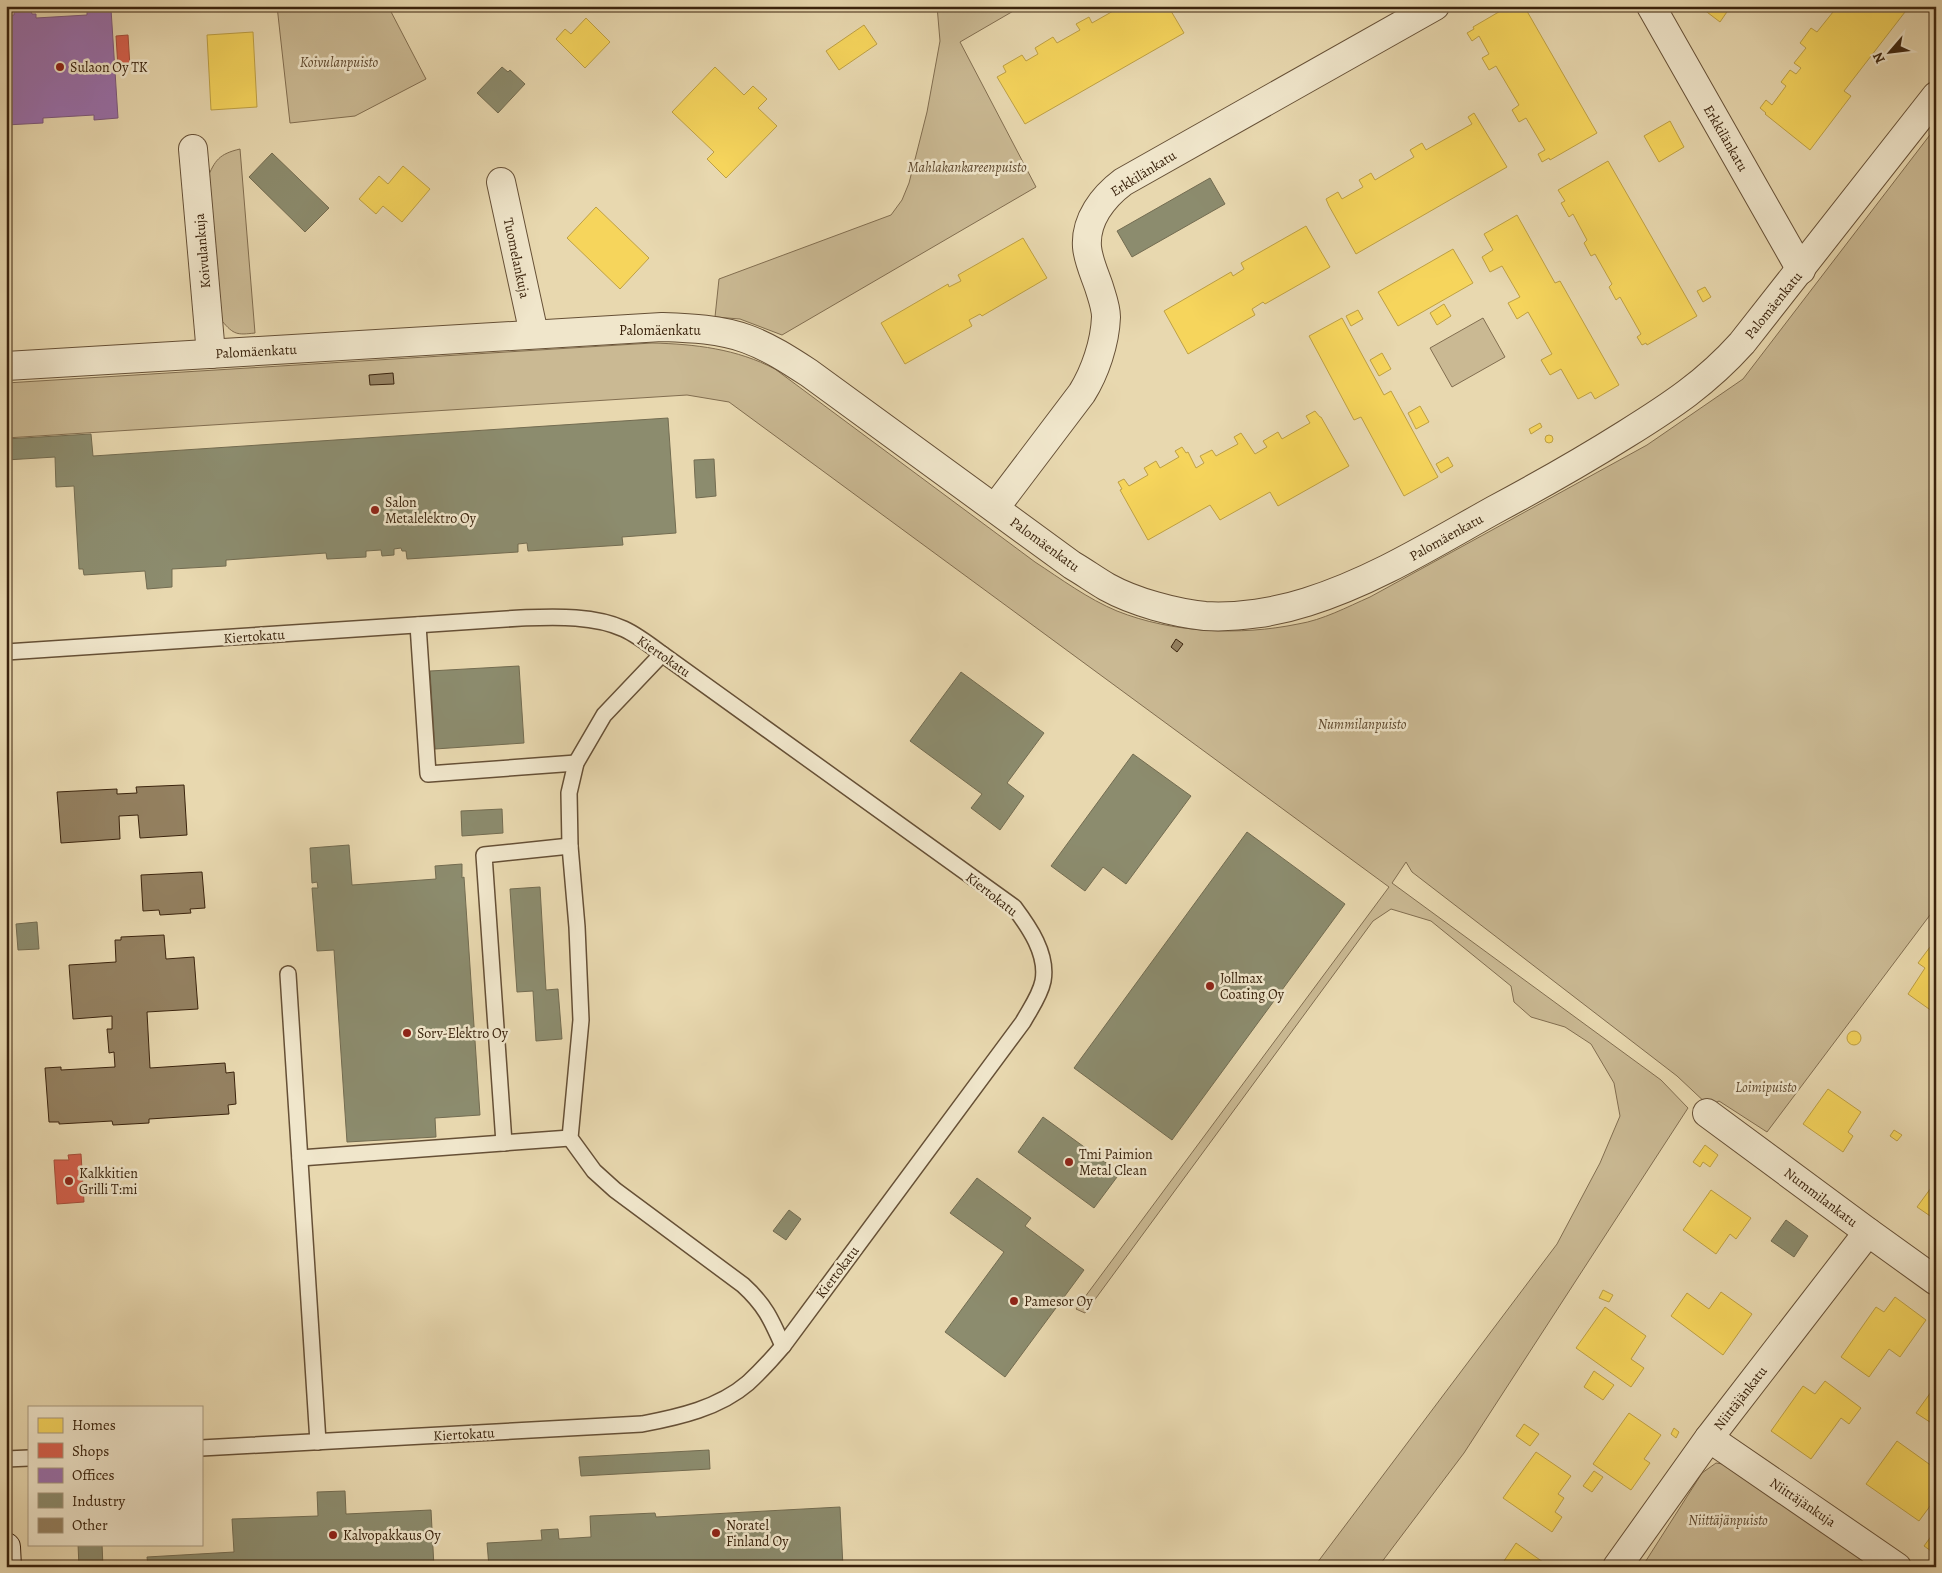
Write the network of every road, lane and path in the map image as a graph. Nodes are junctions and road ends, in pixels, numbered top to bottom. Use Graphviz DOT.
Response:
graph roads {
  1 [pos="1435,6"];
  2 [pos="1651,6"];
  3 [pos="1936,96"];
  4 [pos="193,149"];
  5 [pos="501,182"];
  6 [pos="1801,270"];
  7 [pos="534,334"];
  8 [pos="211,354"];
  9 [pos="6,366"];
  10 [pos="995,508"];
  11 [pos="418,625"];
  12 [pos="6,652"];
  13 [pos="662,654"];
  14 [pos="576,763"];
  15 [pos="570,846"];
  16 [pos="288,974"];
  17 [pos="1707,1112"];
  18 [pos="570,1138"];
  19 [pos="504,1143"];
  20 [pos="300,1158"];
  21 [pos="1868,1232"];
  22 [pos="1936,1280"];
  23 [pos="783,1346"];
  24 [pos="1709,1438"];
  25 [pos="318,1442"];
  26 [pos="202,1448"];
  27 [pos="28,1458"];
  28 [pos="6,1459"];
  29 [pos="6,1548"];
  30 [pos="7,1567"];
  31 [pos="1617,1567"];
  32 [pos="1897,1567"];
  1 -- 10 [label="street, Erkkilänkatu"];
  2 -- 6 [label="street, Erkkilänkatu"];
  3 -- 6 [label="street, Palomäenkatu"];
  4 -- 8 [label="street, Koivulankuja"];
  5 -- 7 [label="street, Tuomelankuja"];
  6 -- 10 [label="street, Palomäenkatu"];
  7 -- 8 [label="street, Palomäenkatu"];
  7 -- 10 [label="street, Palomäenkatu"];
  8 -- 9 [label="street, Palomäenkatu"];
  11 -- 12 [label="lane, Kiertokatu"];
  11 -- 13 [label="lane, Kiertokatu"];
  11 -- 14 [label="lane"];
  13 -- 14 [label="lane"];
  13 -- 23 [label="lane, Kiertokatu"];
  14 -- 15 [label="lane"];
  15 -- 18 [label="lane"];
  15 -- 19 [label="lane"];
  16 -- 20 [label="lane"];
  17 -- 21 [label="street, Nummilankatu"];
  18 -- 19 [label="lane"];
  18 -- 23 [label="lane"];
  19 -- 20 [label="lane"];
  20 -- 25 [label="lane"];
  21 -- 22 [label="street, Nummilankatu"];
  21 -- 24 [label="street, Niittäjänkatu"];
  23 -- 25 [label="lane, Kiertokatu"];
  24 -- 31 [label="street, Niittäjänkatu"];
  24 -- 32 [label="street, Niittäjänkuja"];
  25 -- 26 [label="lane, Kiertokatu"];
  27 -- 28 [label="lane"];
  29 -- 30 [label="street"];
}
